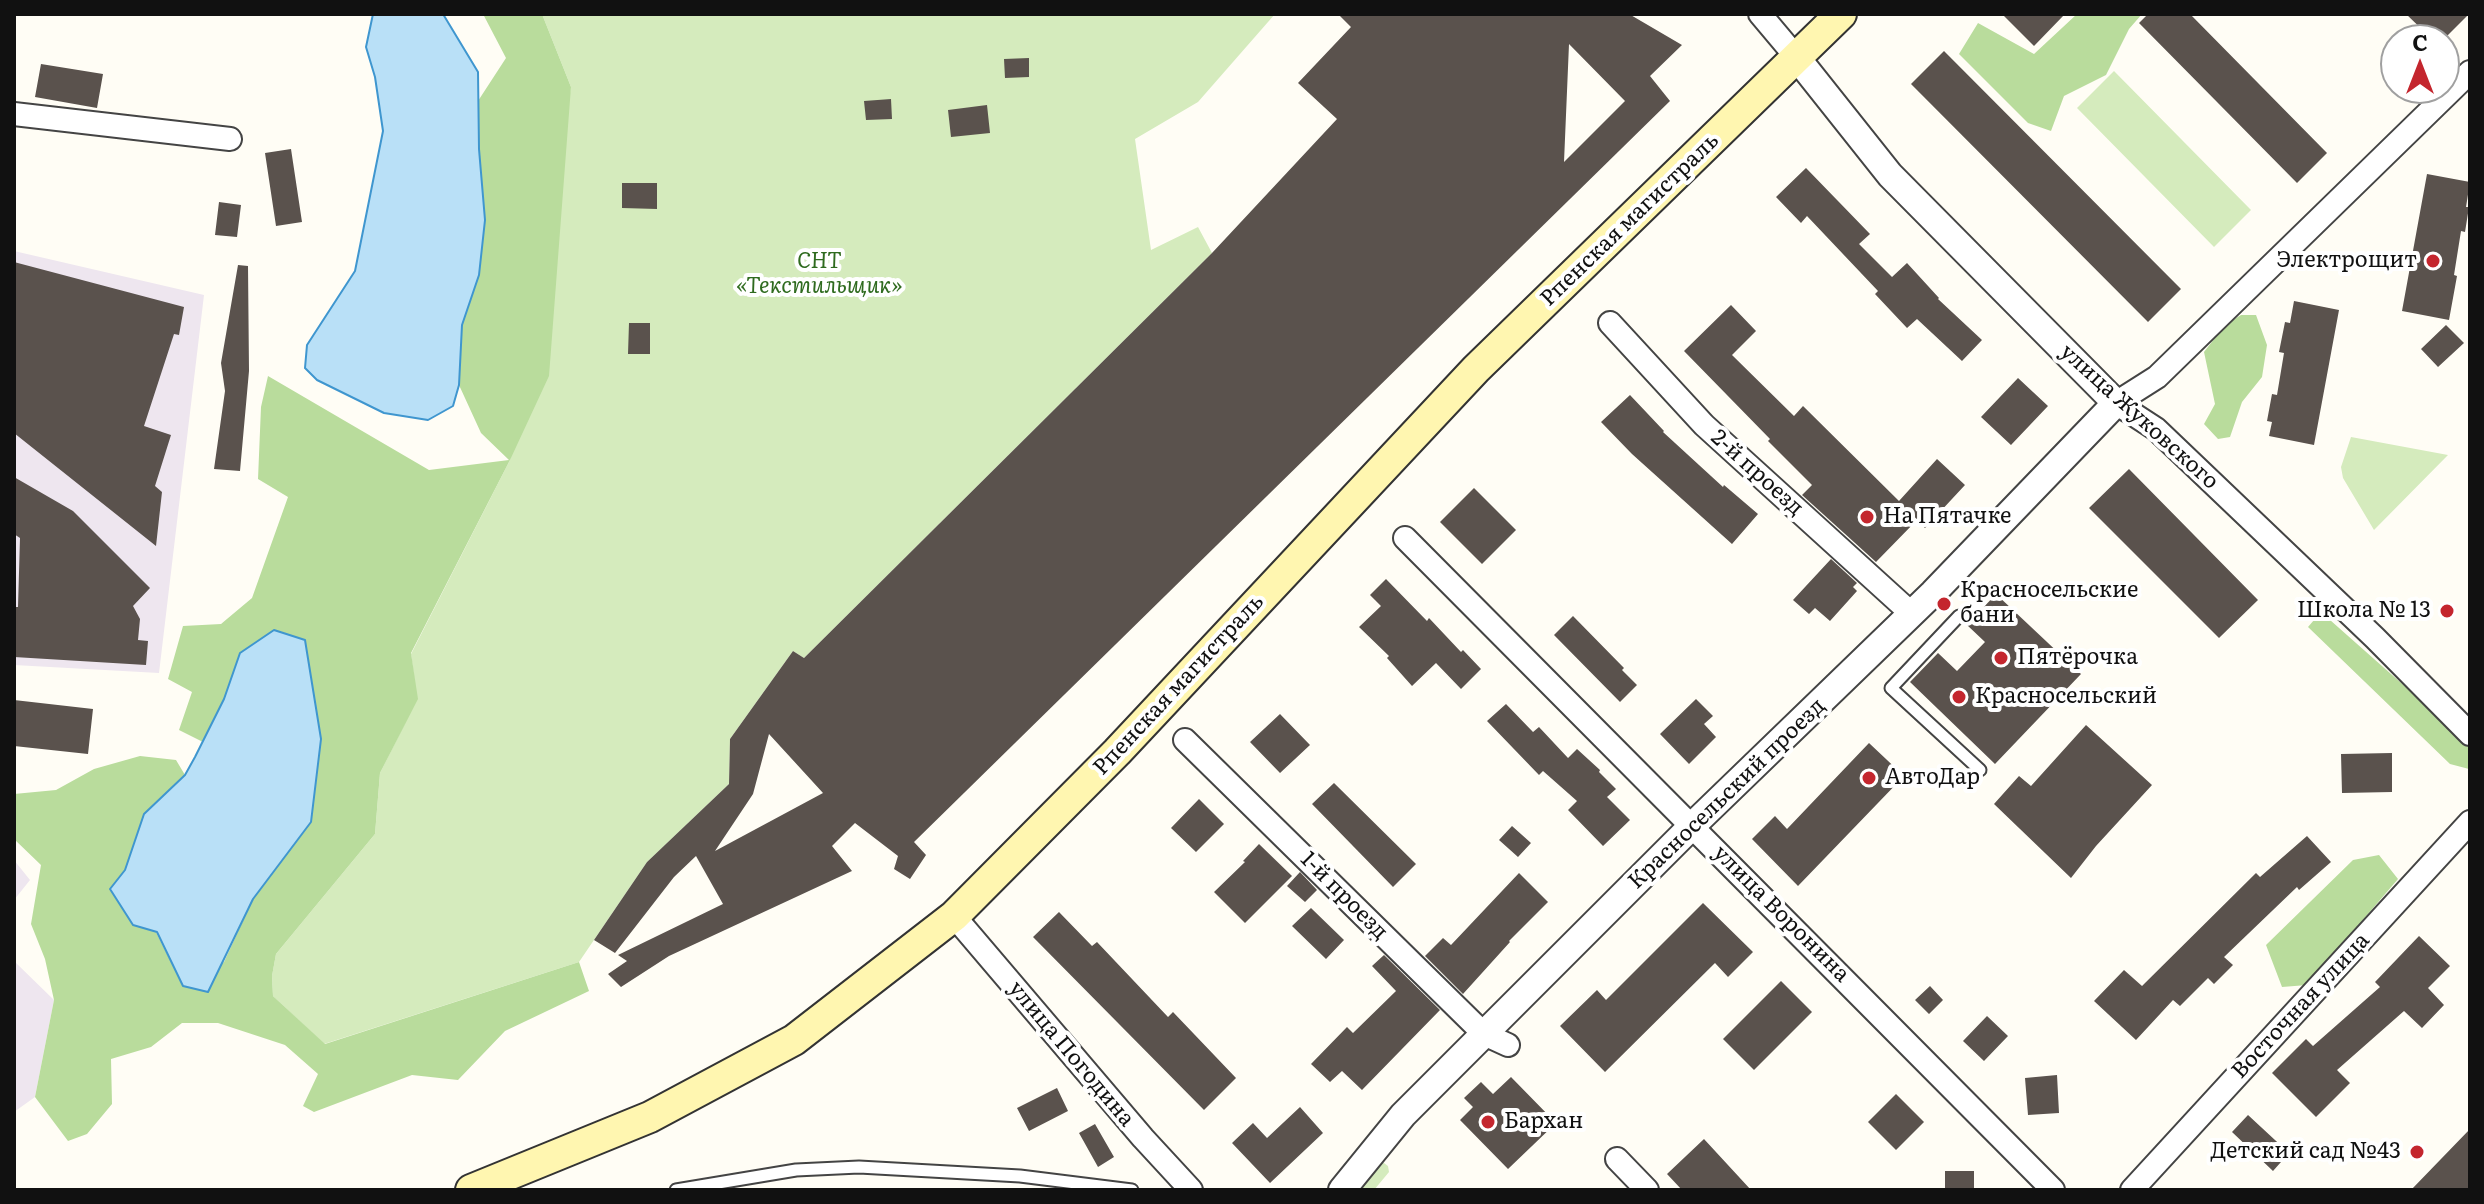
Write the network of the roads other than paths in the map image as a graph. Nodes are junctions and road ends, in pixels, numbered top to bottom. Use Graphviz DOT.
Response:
graph roads {
  1 [pos="1760,14"];
  2 [pos="1841,14"];
  3 [pos="1797,58"];
  4 [pos="2470,72"];
  5 [pos="14,114"];
  6 [pos="230,139"];
  7 [pos="1610,323"];
  8 [pos="2116,403"];
  9 [pos="1405,538"];
  10 [pos="1912,614"];
  11 [pos="1959,616"];
  12 [pos="2470,734"];
  13 [pos="1185,740"];
  14 [pos="1980,770"];
  15 [pos="2470,822"];
  16 [pos="1693,825"];
  17 [pos="954,916"];
  18 [pos="1496,1039"];
  19 [pos="1617,1159"];
  20 [pos="2049,1189"];
  21 [pos="471,1190"];
  22 [pos="676,1190"];
  23 [pos="1132,1190"];
  24 [pos="1191,1190"];
  25 [pos="1342,1190"];
  26 [pos="1647,1190"];
  27 [pos="2132,1190"];
  1 -- 3 [label="street, улица Жуковского"];
  2 -- 3 [label="main road, Рпенская магистраль"];
  3 -- 8 [label="street, улица Жуковского"];
  3 -- 17 [label="main road, Рпенская магистраль"];
  4 -- 8 [label="street"];
  5 -- 6 [label="street"];
  7 -- 10 [label="street, 2-й проезд"];
  8 -- 10 [label="street, Красносельский проезд"];
  8 -- 12 [label="street, улица Жуковского"];
  9 -- 16 [label="street, улица Воронина"];
  10 -- 16 [label="street, Красносельский проезд"];
  11 -- 14 [label="lane"];
  13 -- 18 [label="street, 1-й проезд"];
  15 -- 27 [label="street, Восточная улица"];
  16 -- 18 [label="street, Красносельский проезд"];
  16 -- 20 [label="street, улица Воронина"];
  17 -- 21 [label="main road, Рпенская магистраль"];
  17 -- 24 [label="street, улица Погодина"];
  18 -- 25 [label="street, Красносельский проезд"];
  19 -- 26 [label="street"];
  22 -- 23 [label="lane"];
}
